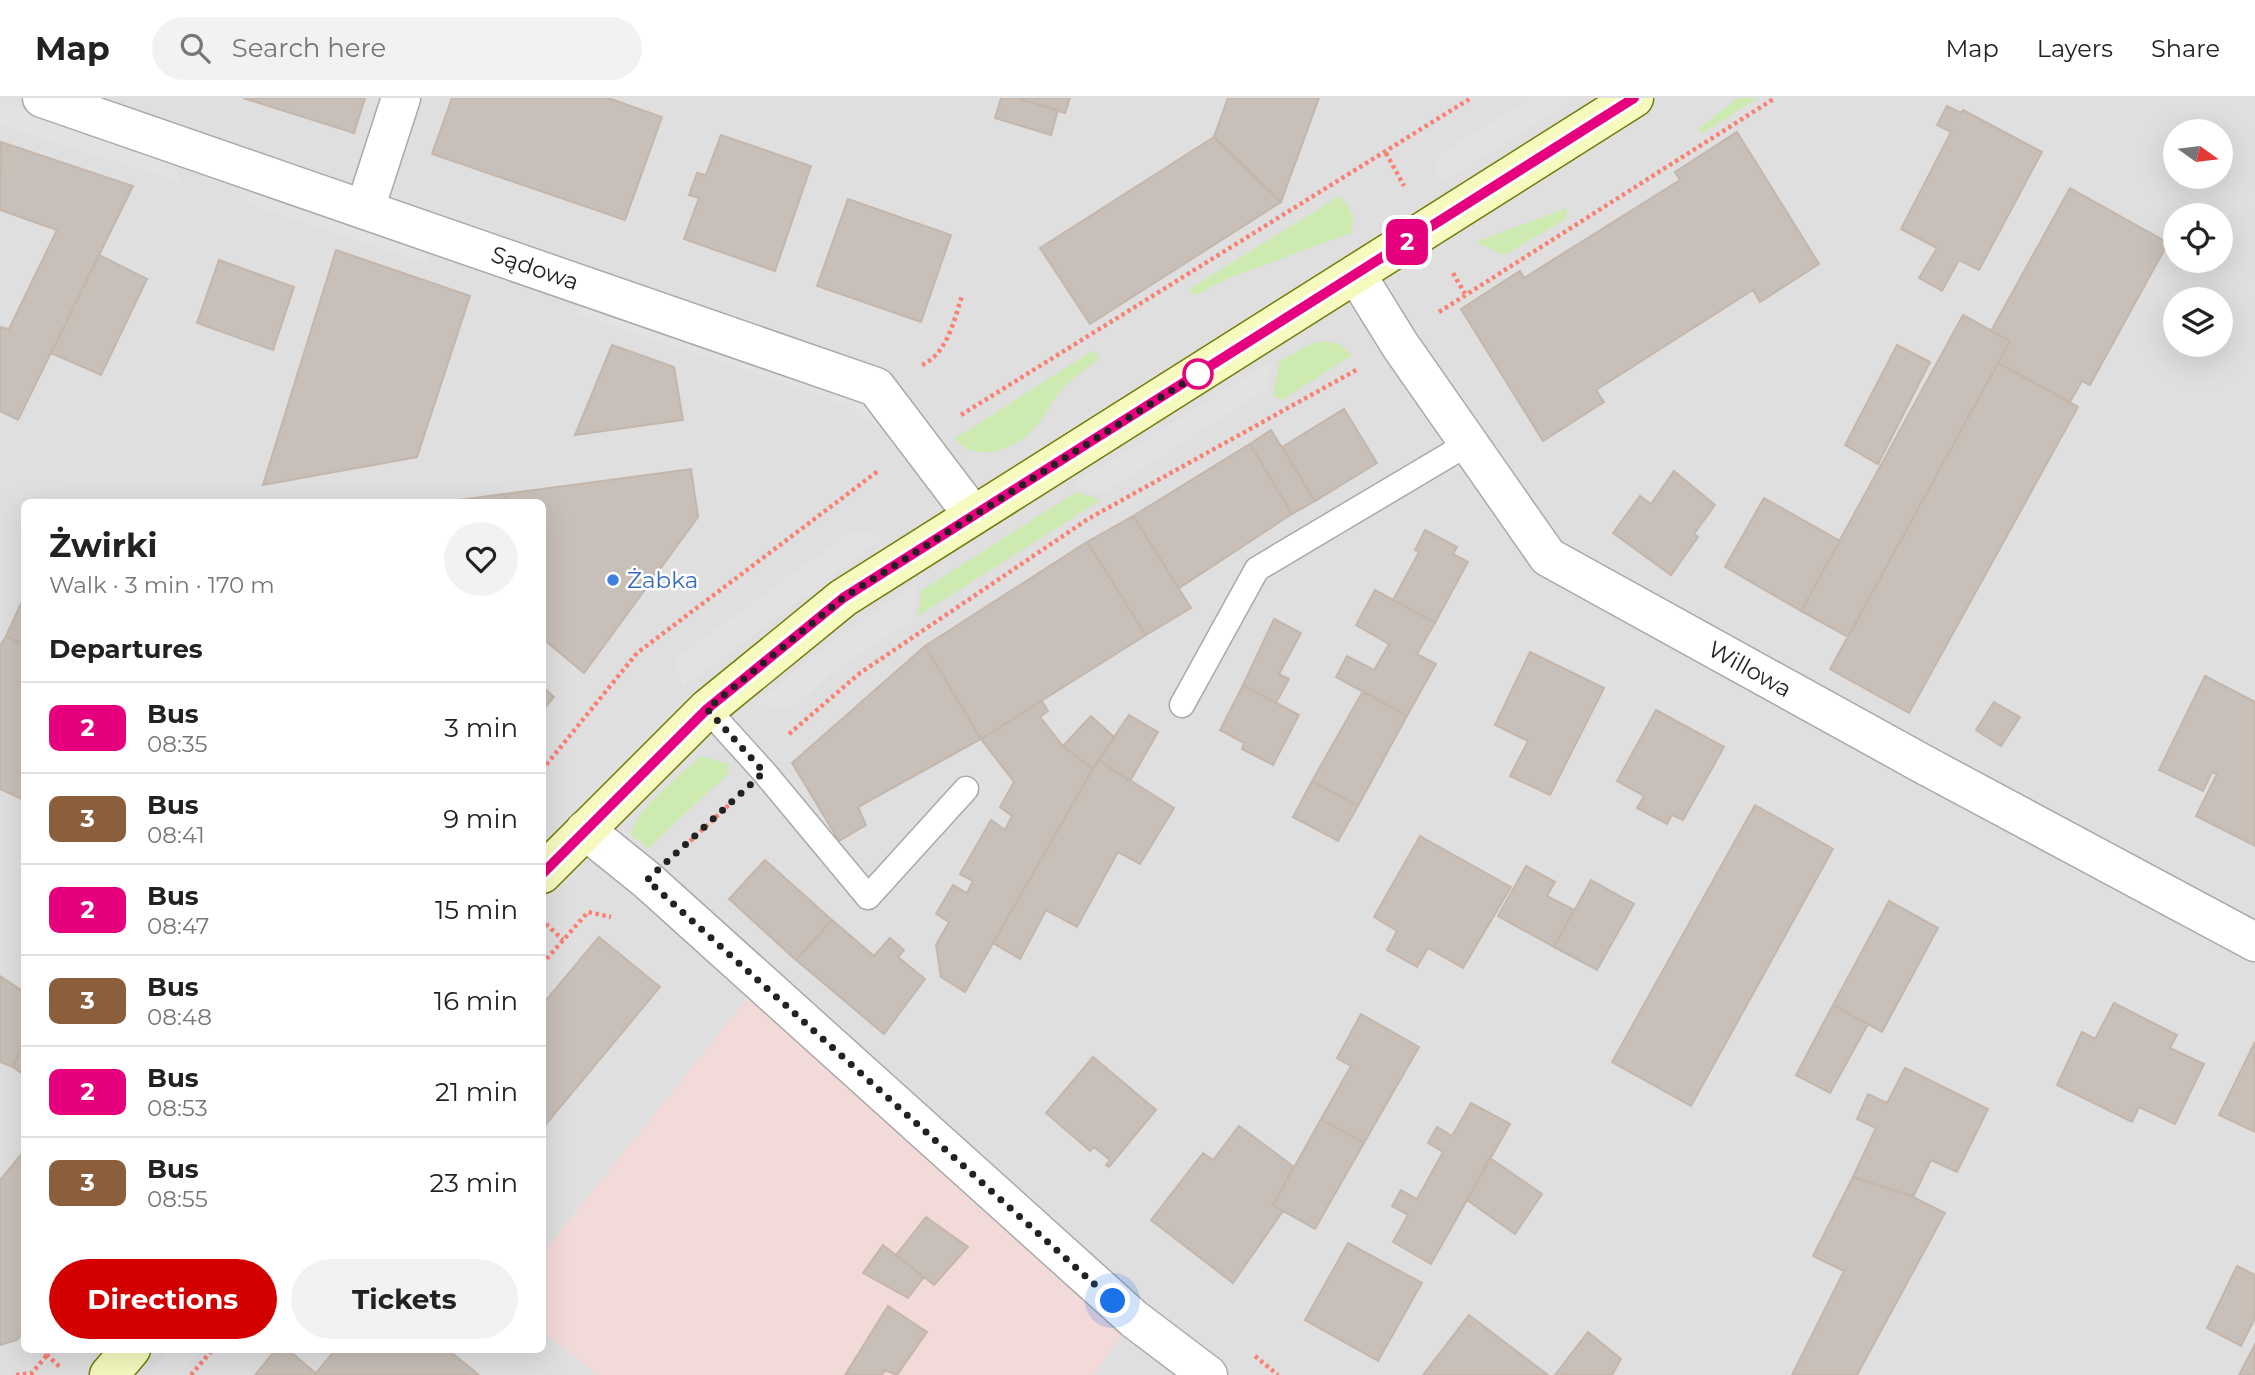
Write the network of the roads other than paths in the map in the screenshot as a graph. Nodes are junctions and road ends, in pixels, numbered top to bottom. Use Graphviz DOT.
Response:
graph roads {
  1 [pos="42,98"];
  2 [pos="401,98"];
  3 [pos="1634,98"];
  4 [pos="365,209"];
  5 [pos="1356,274"];
  6 [pos="1469,443"];
  7 [pos="973,515"];
  8 [pos="1182,705"];
  9 [pos="707,709"];
  10 [pos="966,789"];
  11 [pos="585,830"];
  12 [pos="546,870"];
  13 [pos="2255,942"];
  14 [pos="128,1353"];
  15 [pos="109,1375"];
  16 [pos="1208,1375"];
  1 -- 4 [label="street, Sądowa"];
  2 -- 4 [label="street"];
  3 -- 5 [label="main road"];
  4 -- 7 [label="street, Sądowa"];
  5 -- 6 [label="street, Willowa"];
  5 -- 7 [label="main road"];
  6 -- 8 [label="lane"];
  6 -- 13 [label="street, Willowa"];
  7 -- 9 [label="main road"];
  9 -- 10 [label="lane"];
  9 -- 11 [label="main road"];
  11 -- 12 [label="main road"];
  11 -- 16 [label="street"];
  14 -- 15 [label="main road"];
}
